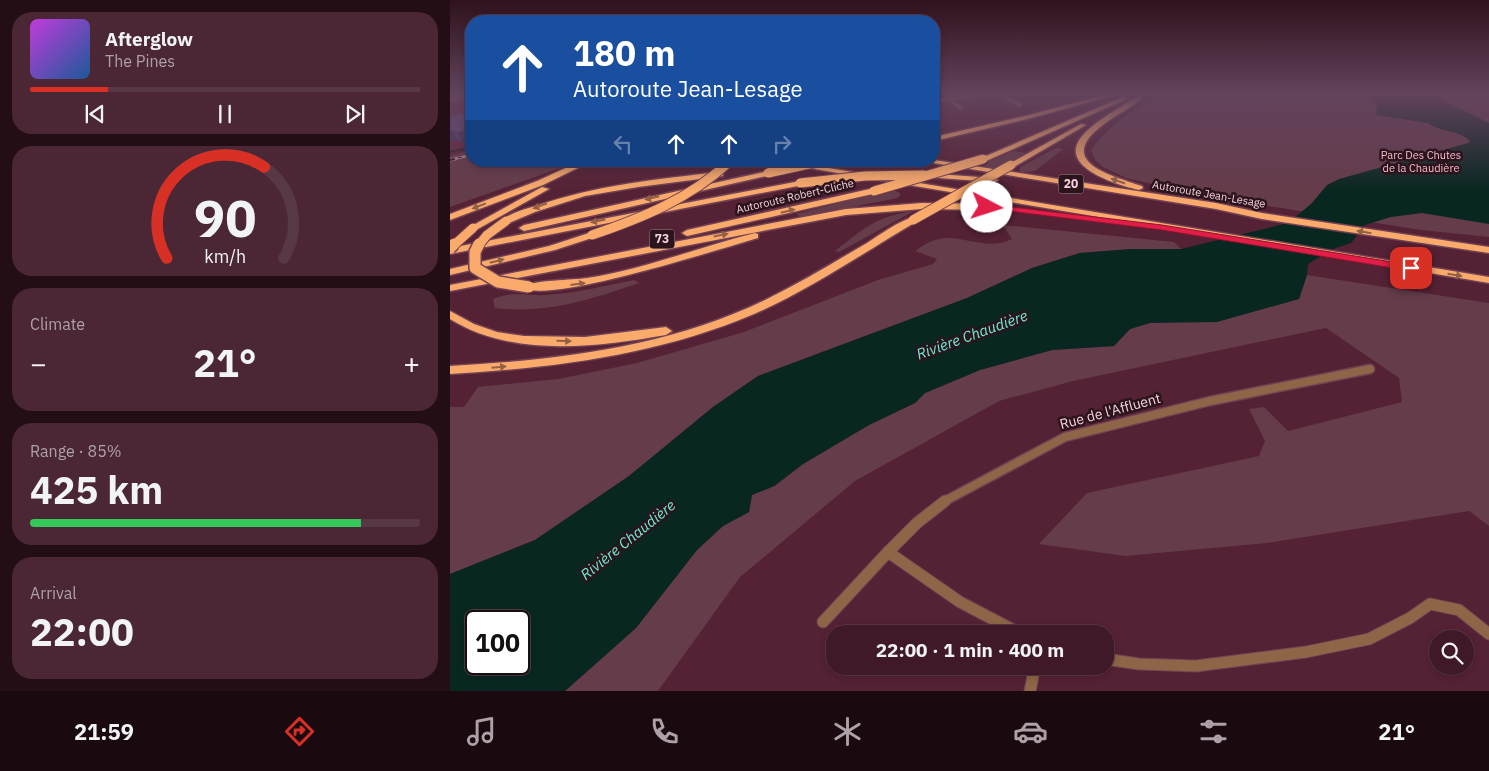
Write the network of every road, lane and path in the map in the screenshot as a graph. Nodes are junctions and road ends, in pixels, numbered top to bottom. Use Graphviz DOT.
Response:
graph roads {
  1 [pos="956,126"];
  2 [pos="987,126"];
  3 [pos="1063,126"];
  4 [pos="1080,126"];
  5 [pos="1095,126"];
  6 [pos="940,129"];
  7 [pos="940,138"];
  8 [pos="940,163"];
  9 [pos="575,167"];
  10 [pos="587,167"];
  11 [pos="723,167"];
  12 [pos="783,167"];
  13 [pos="788,167"];
  14 [pos="799,167"];
  15 [pos="764,171"];
  16 [pos="1216,206"];
  17 [pos="899,207"];
  18 [pos="1262,216"];
  19 [pos="450,217"];
  20 [pos="1162,228"];
  21 [pos="896,229"];
  22 [pos="450,244"];
  23 [pos="450,250"];
  24 [pos="1489,250"];
  25 [pos="450,272"];
  26 [pos="1489,280"];
  27 [pos="450,286"];
  28 [pos="450,314"];
  29 [pos="1370,369"];
  30 [pos="450,370"];
  31 [pos="888,552"];
  32 [pos="823,622"];
  33 [pos="1004,625"];
  34 [pos="1489,634"];
  35 [pos="1114,660"];
  36 [pos="1033,675"];
  37 [pos="1030,691"];
  1 -- 6 [label="highway"];
  2 -- 7 [label="highway"];
  27 -- 3 [label="highway, Autoroute Robert-Cliche / 73, one-way, bridge"];
  4 -- 21 [label="highway, bridge"];
  16 -- 5 [label="highway, one-way"];
  8 -- 16 [label="highway, Autoroute Jean-Lesage / 20"];
  9 -- 19 [label="highway, one-way"];
  10 -- 23 [label="highway, bridge"];
  25 -- 11 [label="highway, one-way, bridge"];
  12 -- 15 [label="highway, bridge"];
  13 -- 15 [label="highway, bridge"];
  14 -- 20 [label="highway, 20"];
  15 -- 17 [label="highway, one-way, bridge"];
  15 -- 22 [label="highway, one-way"];
  16 -- 18 [label="highway, Autoroute Jean-Lesage / 20"];
  17 -- 20 [label="highway"];
  27 -- 17 [label="highway, one-way"];
  18 -- 23 [label="highway, one-way, bridge"];
  24 -- 18 [label="highway, Autoroute Jean-Lesage / 20, one-way"];
  20 -- 26 [label="highway, 20, one-way"];
  28 -- 21 [label="highway, one-way"];
  30 -- 21 [label="highway, one-way"];
  29 -- 31 [label="street, Rue de l'Affluent"];
  31 -- 32 [label="street, Rue de l'Affluent"];
  31 -- 33 [label="street"];
  34 -- 35 [label="street"];
  36 -- 37 [label="street"];
}
